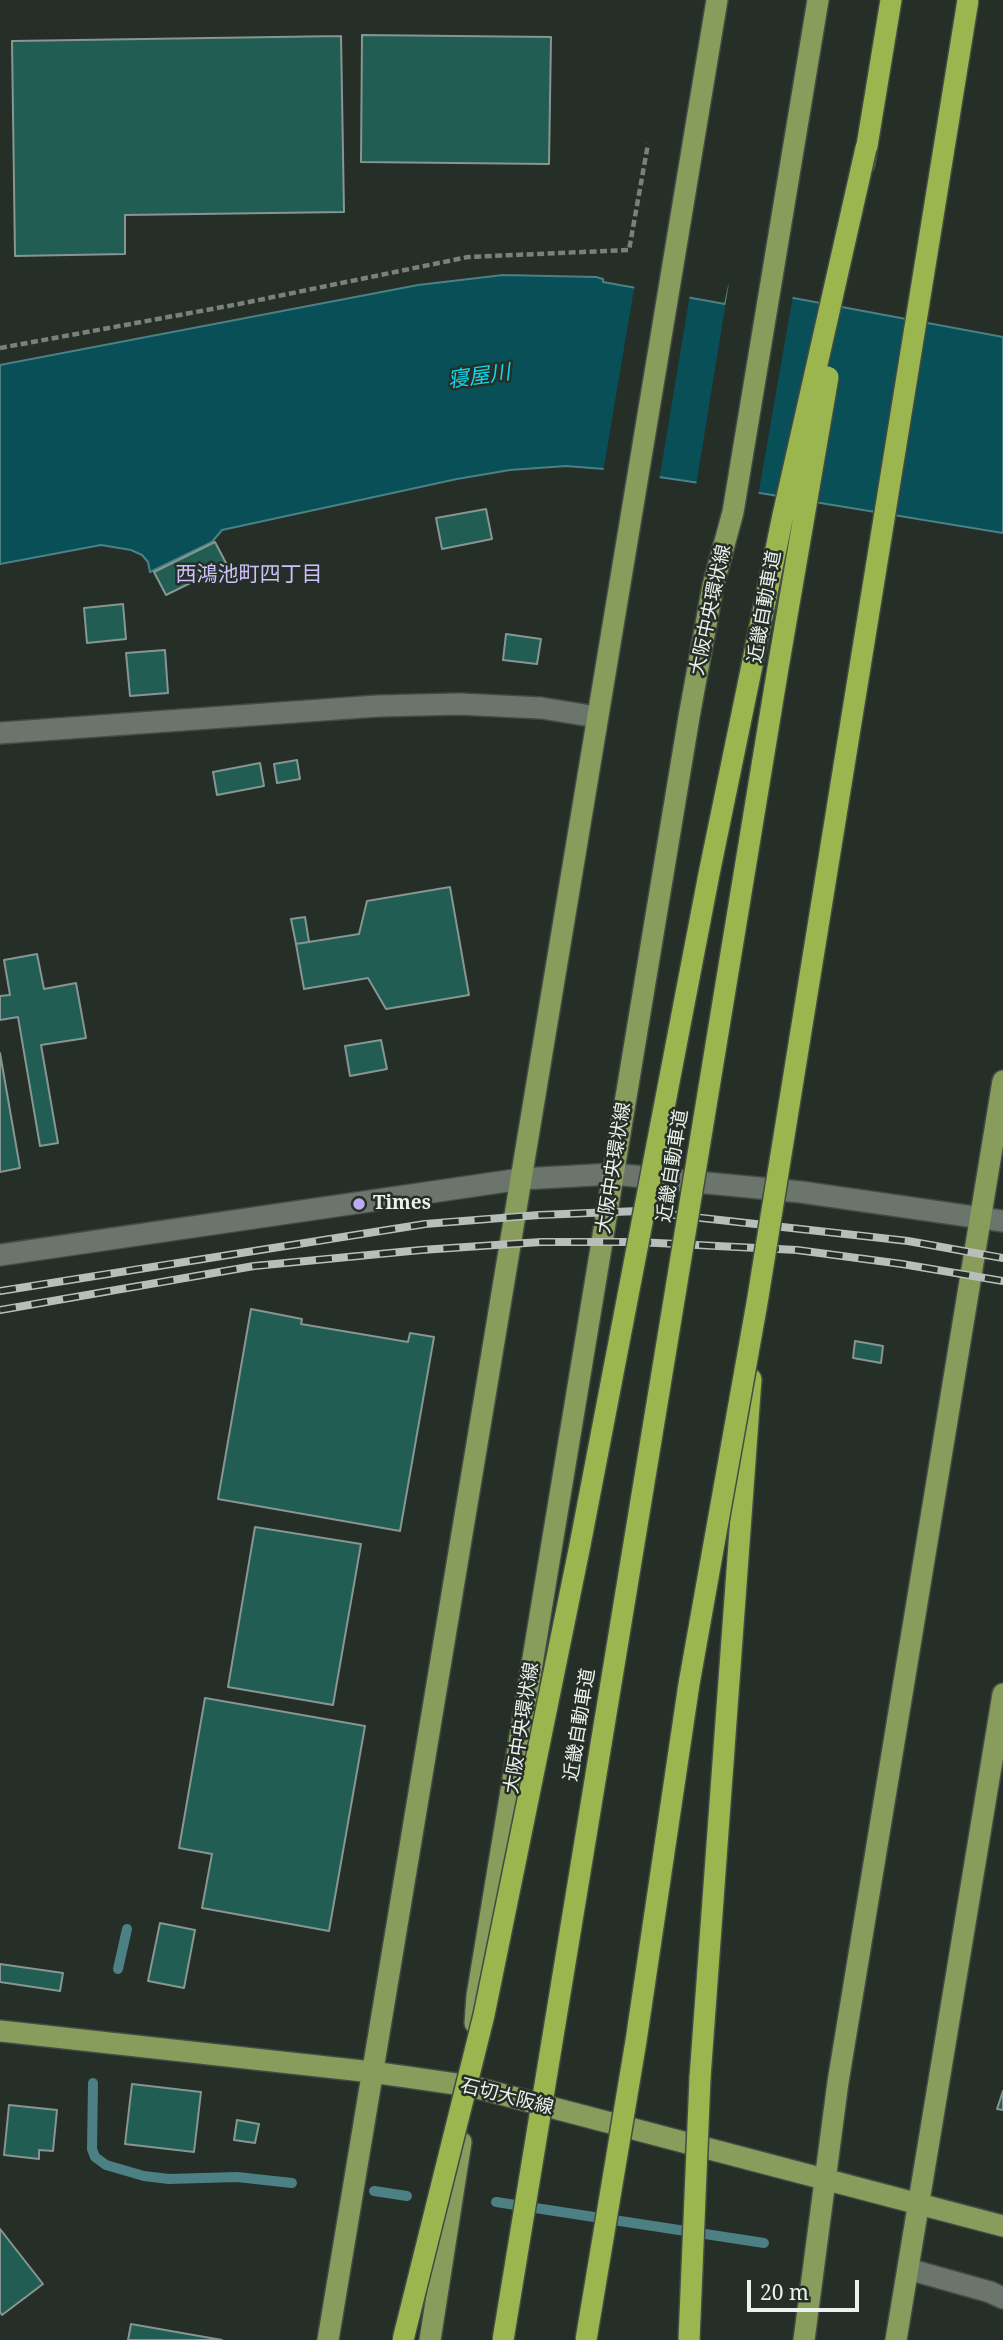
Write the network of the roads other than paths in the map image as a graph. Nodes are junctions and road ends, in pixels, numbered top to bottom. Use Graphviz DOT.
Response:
graph roads {
  1 [pos="717,0"];
  2 [pos="818,0"];
  3 [pos="891,0"];
  4 [pos="968,0"];
  5 [pos="866,148"];
  6 [pos="597,717"];
  7 [pos="0,733"];
  8 [pos="1003,1081"];
  9 [pos="612,1174"];
  10 [pos="521,1179"];
  11 [pos="981,1217"];
  12 [pos="1003,1221"];
  13 [pos="0,1255"];
  14 [pos="757,1303"];
  15 [pos="1003,1695"];
  16 [pos="0,2031"];
  17 [pos="372,2071"];
  18 [pos="470,2086"];
  19 [pos="825,2181"];
  20 [pos="918,2203"];
  21 [pos="1003,2226"];
  22 [pos="908,2269"];
  23 [pos="1003,2298"];
  24 [pos="328,2340"];
  25 [pos="403,2340"];
  26 [pos="430,2340"];
  27 [pos="503,2340"];
  28 [pos="586,2340"];
  29 [pos="689,2340"];
  30 [pos="804,2340"];
  31 [pos="896,2340"];
  1 -- 6 [label="main road"];
  2 -- 9 [label="main road, 大阪中央環状線"];
  3 -- 5 [label="highway, 近畿自動車道"];
  4 -- 14 [label="highway, bridge"];
  5 -- 25 [label="highway, bridge"];
  5 -- 27 [label="highway, 近畿自動車道, bridge"];
  6 -- 7 [label="street"];
  6 -- 10 [label="main road"];
  8 -- 11 [label="main road"];
  9 -- 10 [label="street"];
  9 -- 11 [label="street"];
  9 -- 18 [label="main road, 大阪中央環状線"];
  10 -- 13 [label="street"];
  10 -- 17 [label="main road"];
  11 -- 12 [label="street"];
  11 -- 19 [label="main road"];
  14 -- 28 [label="highway, bridge"];
  14 -- 29 [label="highway, bridge"];
  15 -- 20 [label="main road"];
  16 -- 17 [label="main road, 石切大阪線"];
  17 -- 18 [label="main road, 石切大阪線"];
  17 -- 24 [label="main road"];
  18 -- 19 [label="main road, 石切大阪線"];
  18 -- 26 [label="main road, 大阪中央環状線"];
  19 -- 20 [label="main road, 石切大阪線"];
  19 -- 30 [label="main road"];
  20 -- 21 [label="main road, 石切大阪線"];
  20 -- 22 [label="main road"];
  22 -- 23 [label="street"];
  22 -- 31 [label="main road"];
}
